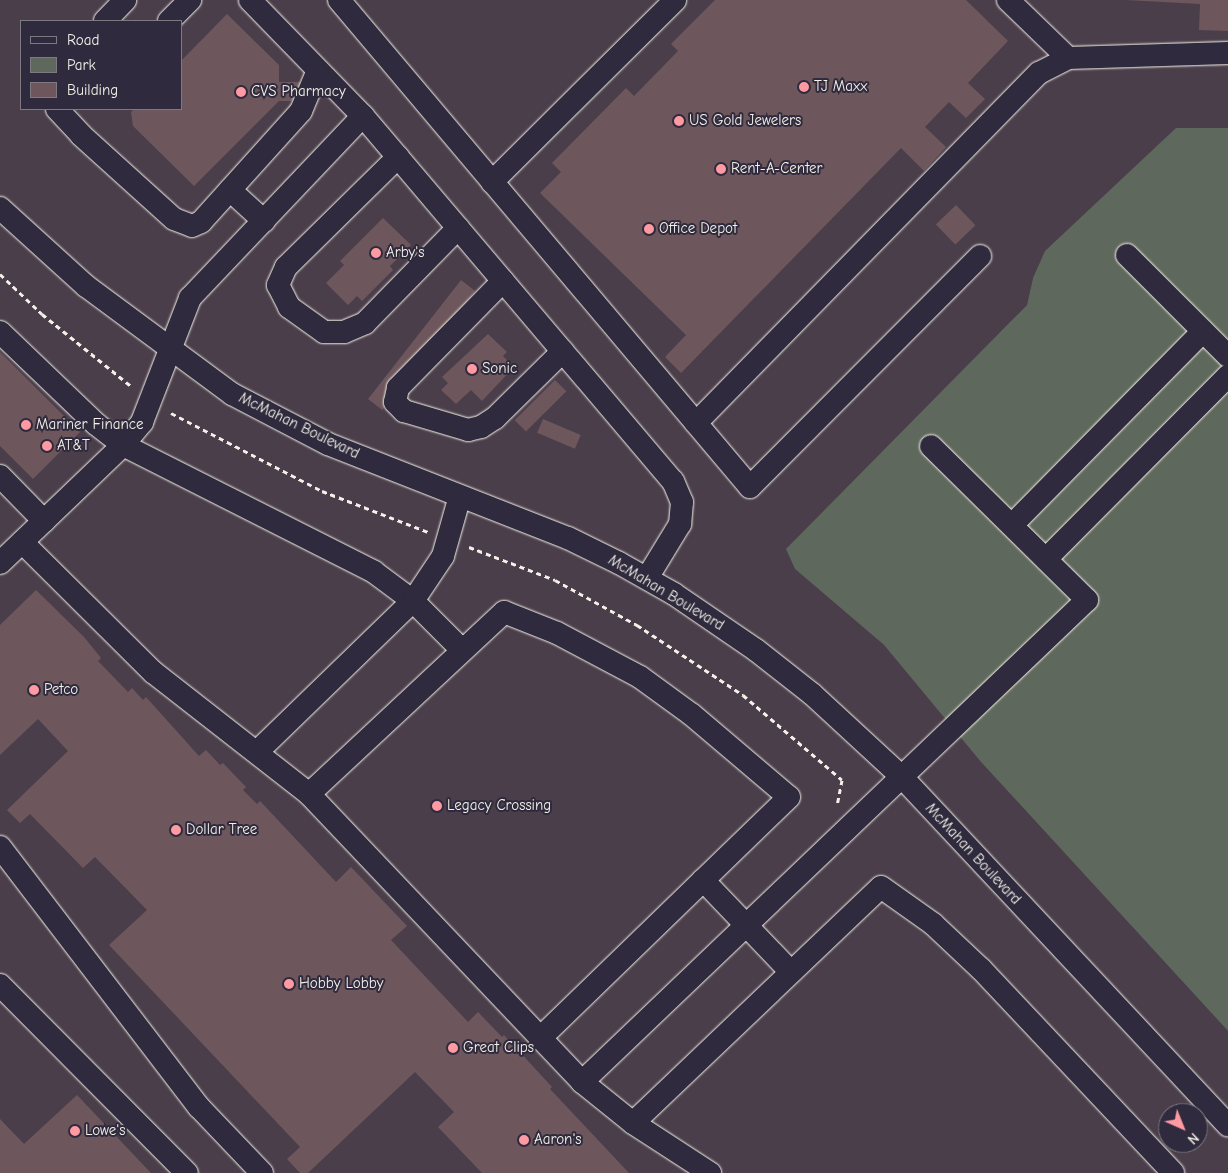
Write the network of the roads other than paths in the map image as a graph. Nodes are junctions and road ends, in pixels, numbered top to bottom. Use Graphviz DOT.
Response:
graph roads {
  1 [pos="125,0"];
  2 [pos="190,0"];
  3 [pos="250,0"];
  4 [pos="339,0"];
  5 [pos="675,0"];
  6 [pos="1008,0"];
  7 [pos="106,20"];
  8 [pos="170,20"];
  9 [pos="1228,53"];
  10 [pos="1068,58"];
  11 [pos="318,70"];
  12 [pos="70,113"];
  13 [pos="363,116"];
  14 [pos="398,156"];
  15 [pos="492,182"];
  16 [pos="230,190"];
  17 [pos="0,208"];
  18 [pos="264,221"];
  19 [pos="458,228"];
  20 [pos="1127,255"];
  21 [pos="980,256"];
  22 [pos="504,281"];
  23 [pos="1203,331"];
  24 [pos="0,332"];
  25 [pos="168,349"];
  26 [pos="563,351"];
  27 [pos="1228,356"];
  28 [pos="1228,376"];
  29 [pos="696,423"];
  30 [pos="123,445"];
  31 [pos="931,446"];
  32 [pos="0,476"];
  33 [pos="460,496"];
  34 [pos="44,521"];
  35 [pos="1012,526"];
  36 [pos="7,552"];
  37 [pos="1046,559"];
  38 [pos="647,578"];
  39 [pos="413,601"];
  40 [pos="462,650"];
  41 [pos="258,752"];
  42 [pos="902,777"];
  43 [pos="309,794"];
  44 [pos="0,847"];
  45 [pos="703,880"];
  46 [pos="747,925"];
  47 [pos="791,972"];
  48 [pos="0,985"];
  49 [pos="540,1038"];
  50 [pos="582,1082"];
  51 [pos="633,1123"];
  52 [pos="1228,1125"];
  53 [pos="187,1173"];
  54 [pos="262,1173"];
  55 [pos="710,1173"];
  56 [pos="1174,1173"];
  1 -- 7 [label="street"];
  2 -- 8 [label="street"];
  3 -- 11 [label="street"];
  4 -- 15 [label="street"];
  5 -- 15 [label="street"];
  6 -- 10 [label="street"];
  9 -- 10 [label="street"];
  10 -- 29 [label="street"];
  11 -- 13 [label="street"];
  11 -- 16 [label="street"];
  12 -- 16 [label="street"];
  13 -- 14 [label="street"];
  13 -- 18 [label="street"];
  14 -- 19 [label="street"];
  14 -- 19 [label="street"];
  15 -- 29 [label="street"];
  16 -- 18 [label="street"];
  17 -- 25 [label="street, McMahan Boulevard"];
  18 -- 25 [label="street"];
  19 -- 22 [label="street"];
  20 -- 23 [label="street"];
  21 -- 29 [label="street"];
  22 -- 26 [label="street"];
  22 -- 26 [label="street"];
  23 -- 27 [label="street"];
  23 -- 35 [label="street"];
  24 -- 30 [label="street"];
  25 -- 30 [label="street"];
  25 -- 33 [label="street, McMahan Boulevard"];
  26 -- 38 [label="street"];
  28 -- 37 [label="street"];
  30 -- 34 [label="street"];
  30 -- 39 [label="street"];
  31 -- 35 [label="street"];
  32 -- 34 [label="street"];
  33 -- 38 [label="street, McMahan Boulevard"];
  33 -- 39 [label="street"];
  34 -- 36 [label="street"];
  35 -- 37 [label="street"];
  36 -- 41 [label="street"];
  37 -- 42 [label="street"];
  38 -- 42 [label="street, McMahan Boulevard"];
  39 -- 40 [label="street"];
  39 -- 41 [label="street"];
  40 -- 43 [label="street"];
  40 -- 45 [label="street"];
  41 -- 43 [label="street"];
  42 -- 46 [label="street"];
  42 -- 52 [label="street, McMahan Boulevard"];
  43 -- 49 [label="street"];
  44 -- 54 [label="street"];
  45 -- 46 [label="street"];
  45 -- 49 [label="street"];
  46 -- 47 [label="street"];
  46 -- 50 [label="street"];
  47 -- 51 [label="street"];
  47 -- 56 [label="street"];
  48 -- 53 [label="street"];
  49 -- 50 [label="street"];
  50 -- 51 [label="street"];
  51 -- 55 [label="street"];
}
